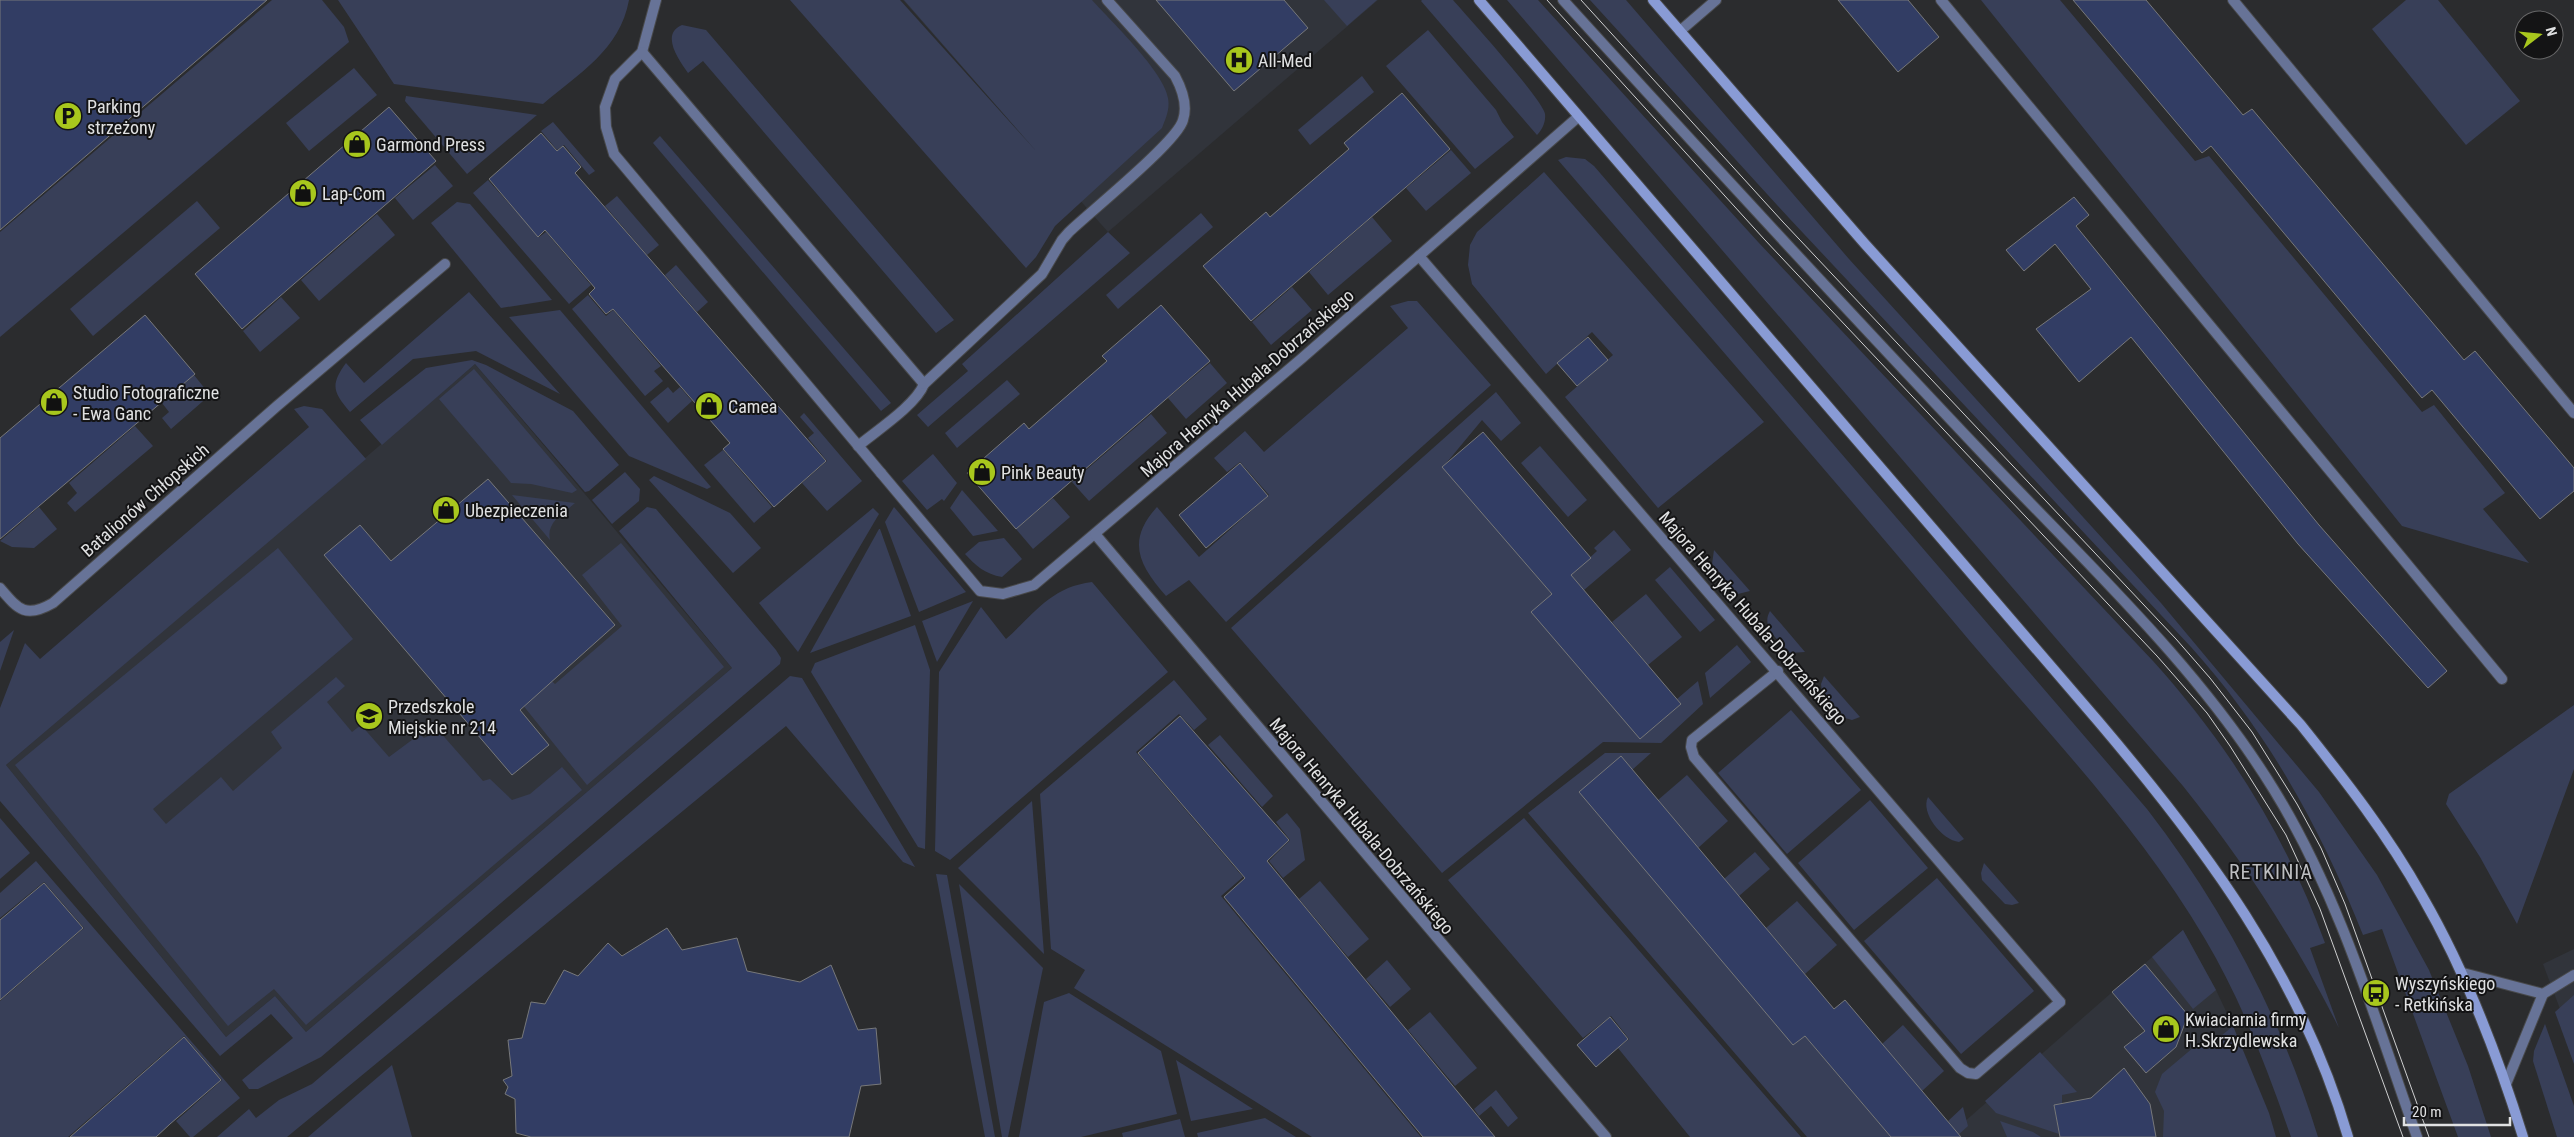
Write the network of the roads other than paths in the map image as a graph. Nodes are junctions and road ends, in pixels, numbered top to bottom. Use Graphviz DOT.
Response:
graph roads {
  1 [pos="656,0"];
  2 [pos="1107,0"];
  3 [pos="1479,0"];
  4 [pos="1564,0"];
  5 [pos="1653,0"];
  6 [pos="1716,0"];
  7 [pos="1941,0"];
  8 [pos="2233,0"];
  9 [pos="1680,31"];
  10 [pos="642,52"];
  11 [pos="1578,117"];
  12 [pos="1419,256"];
  13 [pos="445,264"];
  14 [pos="924,384"];
  15 [pos="2574,413"];
  16 [pos="858,446"];
  17 [pos="1095,534"];
  18 [pos="0,588"];
  19 [pos="1778,671"];
  20 [pos="2502,679"];
  21 [pos="2462,973"];
  22 [pos="2574,975"];
  23 [pos="2542,994"];
  24 [pos="2506,1084"];
  25 [pos="2347,1136"];
  26 [pos="1606,1137"];
  27 [pos="2417,1137"];
  28 [pos="2523,1137"];
  1 -- 10 [label="street"];
  2 -- 14 [label="street"];
  3 -- 11 [label="street"];
  4 -- 27 [label="street"];
  5 -- 9 [label="street"];
  6 -- 9 [label="street"];
  7 -- 20 [label="street"];
  8 -- 15 [label="street"];
  9 -- 21 [label="street"];
  10 -- 14 [label="street"];
  10 -- 16 [label="street, Majora Henryka Hubala-Dobrzańskiego"];
  11 -- 12 [label="street, Majora Henryka Hubala-Dobrzańskiego"];
  11 -- 25 [label="street"];
  12 -- 17 [label="street, Majora Henryka Hubala-Dobrzańskiego"];
  12 -- 19 [label="street, Majora Henryka Hubala-Dobrzańskiego"];
  13 -- 18 [label="street, Batalionów Chłopskich"];
  14 -- 16 [label="street"];
  16 -- 17 [label="street, Majora Henryka Hubala-Dobrzańskiego"];
  17 -- 26 [label="street, Majora Henryka Hubala-Dobrzańskiego"];
  19 -- 19 [label="street, Majora Henryka Hubala-Dobrzańskiego"];
  21 -- 23 [label="street"];
  21 -- 24 [label="street"];
  22 -- 23 [label="street"];
  23 -- 24 [label="street"];
  24 -- 28 [label="street"];
}
